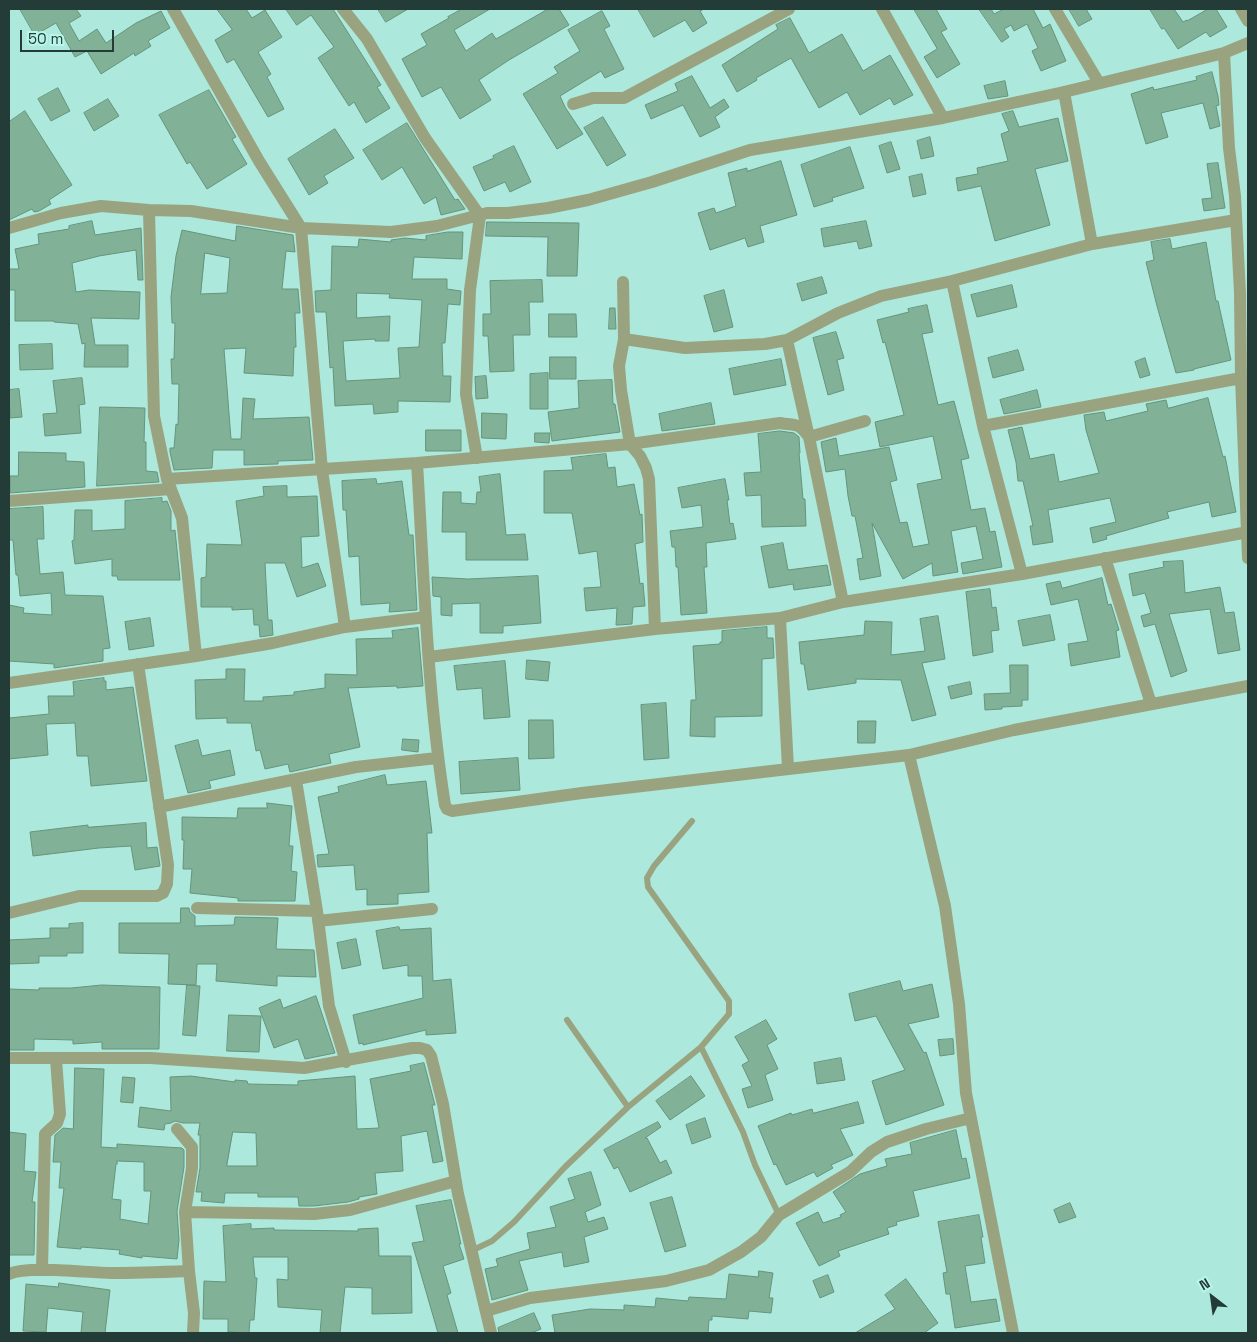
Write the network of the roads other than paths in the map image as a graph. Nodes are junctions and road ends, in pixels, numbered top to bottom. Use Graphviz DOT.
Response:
graph roads {
  1 [pos="173,9"];
  2 [pos="343,9"];
  3 [pos="789,9"];
  4 [pos="882,9"];
  5 [pos="1056,9"];
  6 [pos="1241,9"];
  7 [pos="1248,21"];
  8 [pos="1248,43"];
  9 [pos="1224,53"];
  10 [pos="1099,83"];
  11 [pos="1064,92"];
  12 [pos="574,104"];
  13 [pos="943,118"];
  14 [pos="149,210"];
  15 [pos="480,216"];
  16 [pos="1236,220"];
  17 [pos="9,228"];
  18 [pos="301,228"];
  19 [pos="1092,244"];
  20 [pos="952,281"];
  21 [pos="623,282"];
  22 [pos="624,339"];
  23 [pos="787,340"];
  24 [pos="1241,378"];
  25 [pos="865,421"];
  26 [pos="983,426"];
  27 [pos="809,437"];
  28 [pos="630,444"];
  29 [pos="477,458"];
  30 [pos="417,464"];
  31 [pos="322,470"];
  32 [pos="169,484"];
  33 [pos="9,501"];
  34 [pos="1248,532"];
  35 [pos="1248,549"];
  36 [pos="1105,558"];
  37 [pos="1248,558"];
  38 [pos="1022,574"];
  39 [pos="843,602"];
  40 [pos="426,617"];
  41 [pos="780,618"];
  42 [pos="345,627"];
  43 [pos="655,629"];
  44 [pos="196,656"];
  45 [pos="428,657"];
  46 [pos="138,664"];
  47 [pos="9,683"];
  48 [pos="1248,686"];
  49 [pos="1151,704"];
  50 [pos="909,755"];
  51 [pos="437,758"];
  52 [pos="788,768"];
  53 [pos="296,780"];
  54 [pos="159,807"];
  55 [pos="692,821"];
  56 [pos="197,908"];
  57 [pos="432,909"];
  58 [pos="9,913"];
  59 [pos="317,916"];
  60 [pos="567,1020"];
  61 [pos="701,1047"];
  62 [pos="9,1058"];
  63 [pos="56,1059"];
  64 [pos="346,1062"];
  65 [pos="628,1107"];
  66 [pos="971,1118"];
  67 [pos="177,1129"];
  68 [pos="456,1181"];
  69 [pos="184,1212"];
  70 [pos="779,1215"];
  71 [pos="471,1251"];
  72 [pos="42,1270"];
  73 [pos="188,1271"];
  74 [pos="9,1274"];
  75 [pos="486,1311"];
  76 [pos="193,1333"];
  77 [pos="491,1333"];
  78 [pos="1013,1333"];
  1 -- 18 [label="street"];
  2 -- 15 [label="street"];
  3 -- 12 [label="street"];
  4 -- 13 [label="street"];
  5 -- 10 [label="street"];
  6 -- 7 [label="street"];
  8 -- 9 [label="street"];
  9 -- 10 [label="street"];
  9 -- 16 [label="street"];
  10 -- 11 [label="street"];
  11 -- 13 [label="street"];
  11 -- 19 [label="street"];
  13 -- 15 [label="street"];
  14 -- 17 [label="street"];
  14 -- 18 [label="street"];
  14 -- 32 [label="street"];
  15 -- 18 [label="street"];
  15 -- 29 [label="street"];
  16 -- 19 [label="street"];
  16 -- 24 [label="street"];
  18 -- 31 [label="street"];
  19 -- 20 [label="street"];
  20 -- 23 [label="street"];
  20 -- 26 [label="street"];
  21 -- 22 [label="street"];
  22 -- 23 [label="street"];
  22 -- 28 [label="street"];
  23 -- 27 [label="street"];
  24 -- 26 [label="street"];
  24 -- 34 [label="street"];
  25 -- 27 [label="street"];
  26 -- 38 [label="street"];
  27 -- 28 [label="street"];
  27 -- 39 [label="street"];
  28 -- 29 [label="street"];
  28 -- 43 [label="street"];
  29 -- 30 [label="street"];
  30 -- 31 [label="street"];
  30 -- 40 [label="street"];
  31 -- 32 [label="street"];
  31 -- 42 [label="street"];
  32 -- 33 [label="street"];
  32 -- 44 [label="street"];
  34 -- 35 [label="street"];
  34 -- 36 [label="street"];
  35 -- 37 [label="street"];
  36 -- 38 [label="street"];
  36 -- 49 [label="street"];
  38 -- 39 [label="street"];
  39 -- 41 [label="street"];
  40 -- 42 [label="street"];
  40 -- 45 [label="street"];
  41 -- 43 [label="street"];
  41 -- 52 [label="street"];
  42 -- 44 [label="street"];
  43 -- 45 [label="street"];
  44 -- 46 [label="street"];
  45 -- 51 [label="street"];
  46 -- 47 [label="street"];
  46 -- 54 [label="street"];
  48 -- 49 [label="street"];
  49 -- 50 [label="street"];
  50 -- 52 [label="street"];
  50 -- 66 [label="street"];
  51 -- 52 [label="street"];
  51 -- 53 [label="street"];
  53 -- 54 [label="street"];
  53 -- 59 [label="street"];
  54 -- 58 [label="street"];
  55 -- 61 [label="lane"];
  56 -- 59 [label="street"];
  57 -- 59 [label="street"];
  59 -- 64 [label="street"];
  60 -- 65 [label="lane"];
  61 -- 65 [label="lane"];
  61 -- 70 [label="lane"];
  62 -- 63 [label="street"];
  63 -- 64 [label="street"];
  63 -- 72 [label="street"];
  64 -- 68 [label="street"];
  65 -- 71 [label="lane"];
  66 -- 70 [label="street"];
  66 -- 78 [label="street"];
  67 -- 69 [label="street"];
  68 -- 69 [label="street"];
  68 -- 71 [label="street"];
  69 -- 73 [label="street"];
  70 -- 75 [label="street"];
  71 -- 75 [label="street"];
  72 -- 73 [label="street"];
  72 -- 74 [label="street"];
  73 -- 76 [label="street"];
  75 -- 77 [label="street"];
}
